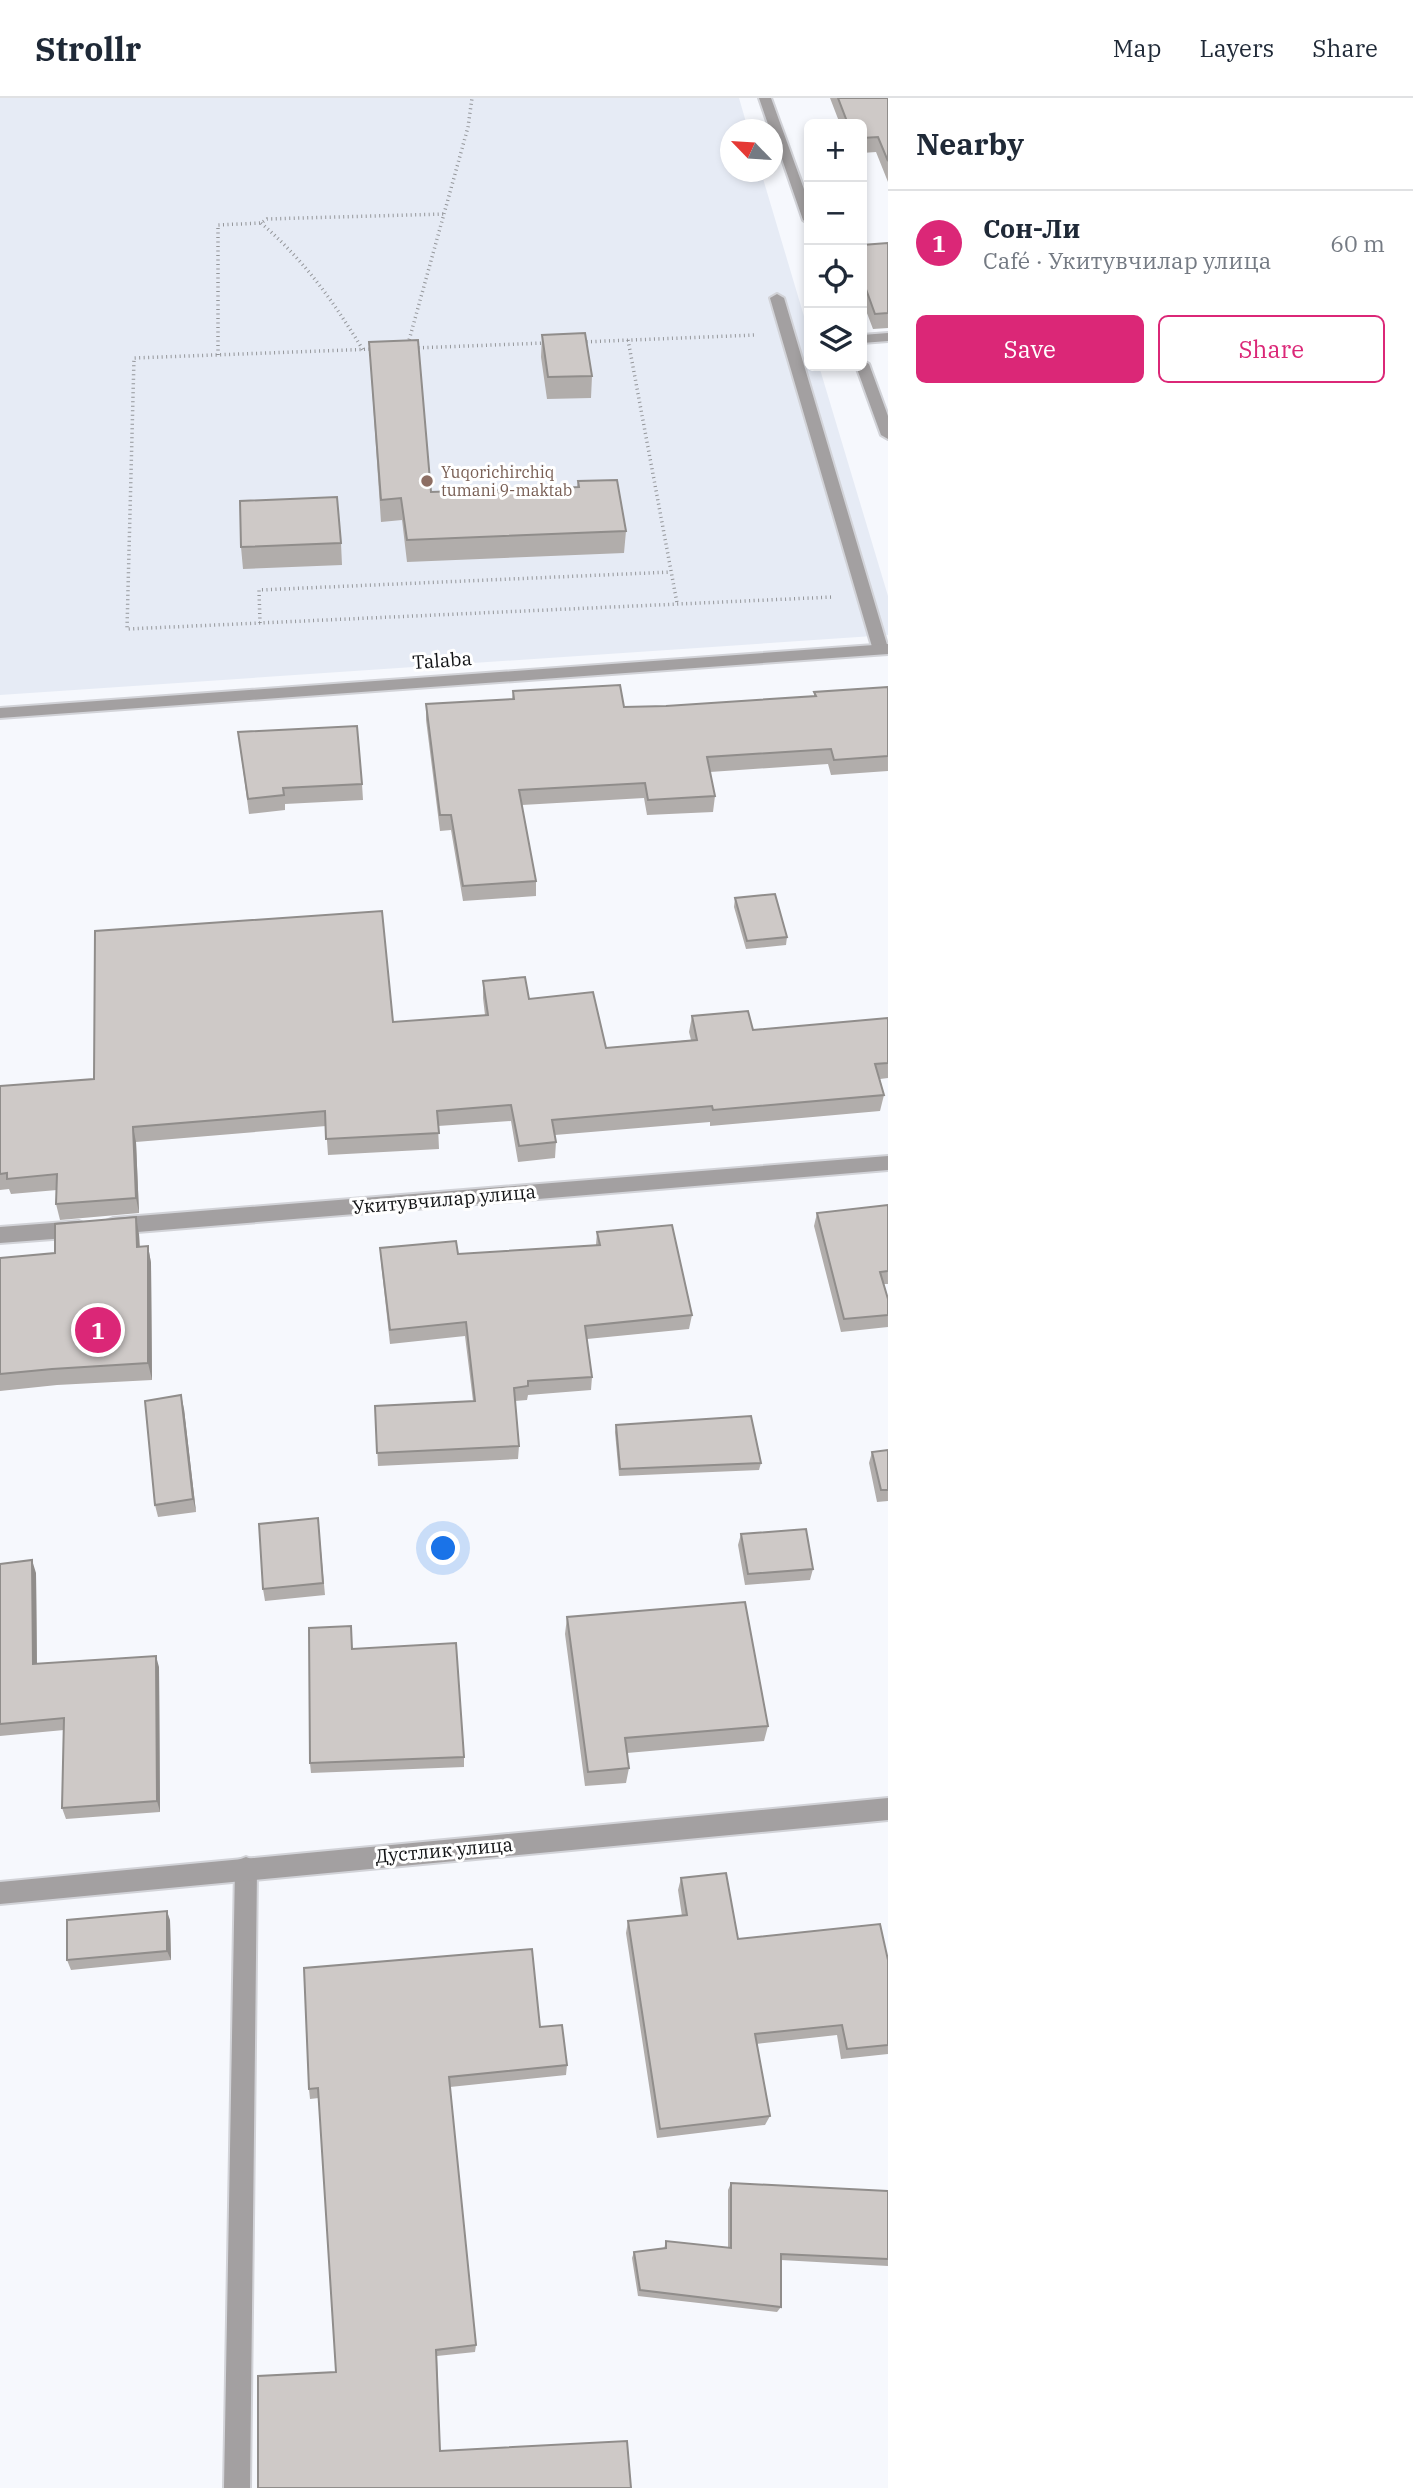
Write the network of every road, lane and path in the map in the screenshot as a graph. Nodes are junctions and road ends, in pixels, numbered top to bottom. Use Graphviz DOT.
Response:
graph roads {
  1 [pos="472,98"];
  2 [pos="765,98"];
  3 [pos="804,206"];
  4 [pos="444,214"];
  5 [pos="261,223"];
  6 [pos="777,298"];
  7 [pos="787,334"];
  8 [pos="888,337"];
  9 [pos="867,339"];
  10 [pos="628,340"];
  11 [pos="572,342"];
  12 [pos="545,343"];
  13 [pos="385,349"];
  14 [pos="363,350"];
  15 [pos="219,355"];
  16 [pos="865,371"];
  17 [pos="888,435"];
  18 [pos="671,572"];
  19 [pos="865,596"];
  20 [pos="677,603"];
  21 [pos="260,623"];
  22 [pos="884,650"];
  23 [pos="0,713"];
  24 [pos="888,1163"];
  25 [pos="0,1235"];
  26 [pos="888,1808"];
  27 [pos="246,1868"];
  28 [pos="0,1892"];
  29 [pos="237,2488"];
  1 -- 4 [label="path"];
  2 -- 3 [label="street"];
  4 -- 5 [label="path"];
  4 -- 12 [label="path"];
  5 -- 14 [label="path"];
  5 -- 15 [label="path"];
  6 -- 7 [label="street"];
  7 -- 10 [label="path"];
  7 -- 19 [label="street"];
  8 -- 9 [label="street"];
  10 -- 11 [label="path"];
  10 -- 18 [label="path"];
  13 -- 14 [label="path"];
  14 -- 15 [label="path"];
  15 -- 21 [label="path"];
  16 -- 17 [label="street"];
  18 -- 20 [label="path"];
  18 -- 21 [label="path"];
  19 -- 20 [label="path"];
  19 -- 22 [label="street"];
  20 -- 21 [label="path"];
  22 -- 23 [label="street, Talaba"];
  24 -- 25 [label="street, Укитувчилар улица"];
  26 -- 27 [label="street, Дустлик улица"];
  27 -- 28 [label="street, Дустлик улица"];
  27 -- 29 [label="street"];
}
